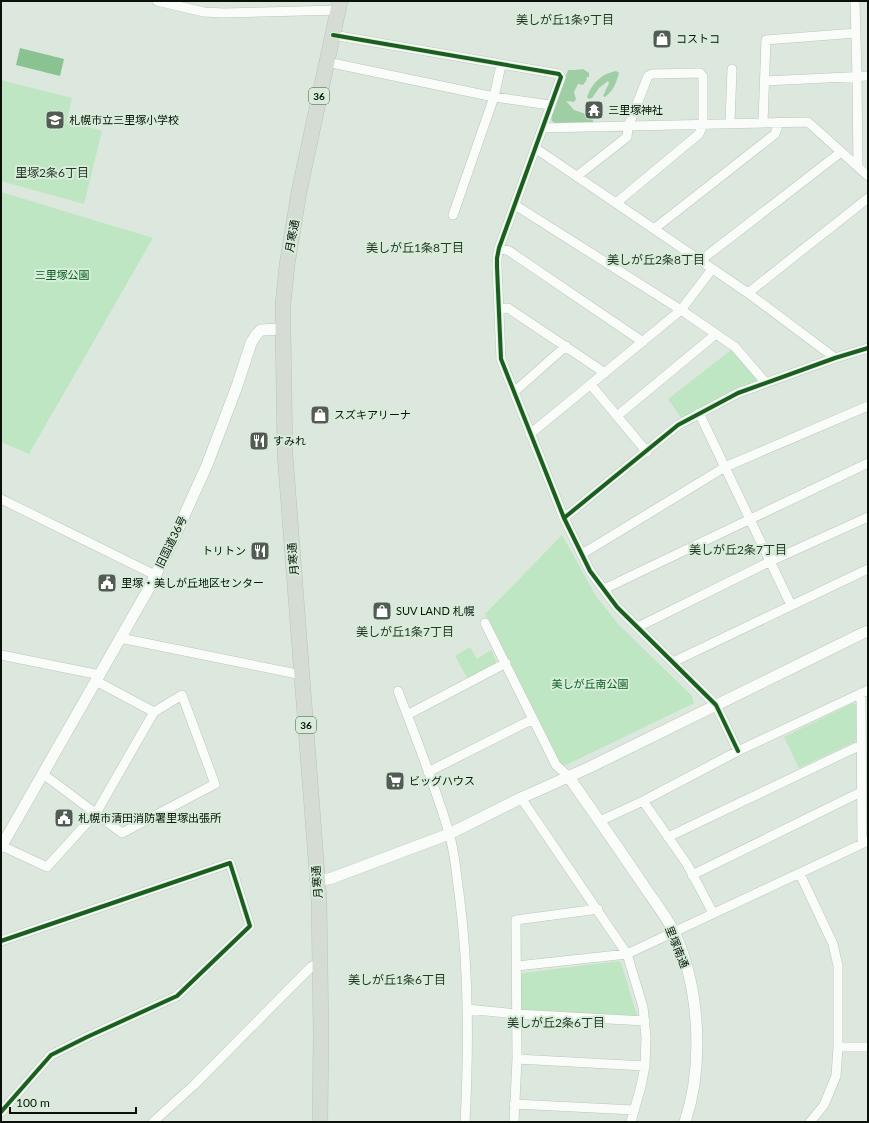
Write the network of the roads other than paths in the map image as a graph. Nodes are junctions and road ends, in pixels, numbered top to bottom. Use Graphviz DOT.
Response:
graph roads {
  1 [pos="157,1"];
  2 [pos="855,1"];
  3 [pos="339,5"];
  4 [pos="856,34"];
  5 [pos="333,35"];
  6 [pos="327,62"];
  7 [pos="501,65"];
  8 [pos="732,69"];
  9 [pos="868,76"];
  10 [pos="857,77"];
  11 [pos="765,81"];
  12 [pos="494,97"];
  13 [pos="550,105"];
  14 [pos="764,122"];
  15 [pos="779,122"];
  16 [pos="730,123"];
  17 [pos="702,124"];
  18 [pos="628,127"];
  19 [pos="543,128"];
  20 [pos="535,148"];
  21 [pos="841,152"];
  22 [pos="858,167"];
  23 [pos="577,176"];
  24 [pos="868,176"];
  25 [pos="868,198"];
  26 [pos="616,203"];
  27 [pos="515,205"];
  28 [pos="453,215"];
  29 [pos="654,229"];
  30 [pos="500,248"];
  31 [pos="700,261"];
  32 [pos="712,269"];
  33 [pos="748,293"];
  34 [pos="499,309"];
  35 [pos="681,310"];
  36 [pos="283,329"];
  37 [pos="716,334"];
  38 [pos="643,342"];
  39 [pos="566,346"];
  40 [pos="868,348"];
  41 [pos="835,358"];
  42 [pos="605,373"];
  43 [pos="766,383"];
  44 [pos="591,385"];
  45 [pos="514,392"];
  46 [pos="868,406"];
  47 [pos="699,413"];
  48 [pos="617,416"];
  49 [pos="530,434"];
  50 [pos="647,452"];
  51 [pos="868,463"];
  52 [pos="724,467"];
  53 [pos="1,499"];
  54 [pos="868,517"];
  55 [pos="564,518"];
  56 [pos="750,519"];
  57 [pos="582,554"];
  58 [pos="771,561"];
  59 [pos="868,569"];
  60 [pos="155,575"];
  61 [pos="604,589"];
  62 [pos="791,605"];
  63 [pos="485,623"];
  64 [pos="638,627"];
  65 [pos="868,631"];
  66 [pos="120,638"];
  67 [pos="1,655"];
  68 [pos="673,662"];
  69 [pos="506,663"];
  70 [pos="302,675"];
  71 [pos="98,678"];
  72 [pos="398,691"];
  73 [pos="864,691"];
  74 [pos="716,705"];
  75 [pos="154,712"];
  76 [pos="407,715"];
  77 [pos="533,719"];
  78 [pos="861,745"];
  79 [pos="738,751"];
  80 [pos="428,772"];
  81 [pos="43,774"];
  82 [pos="568,776"];
  83 [pos="861,792"];
  84 [pos="521,798"];
  85 [pos="643,801"];
  86 [pos="96,813"];
  87 [pos="600,821"];
  88 [pos="449,834"];
  89 [pos="668,837"];
  90 [pos="865,842"];
  91 [pos="1,846"];
  92 [pos="692,874"];
  93 [pos="800,874"];
  94 [pos="318,881"];
  95 [pos="598,909"];
  96 [pos="713,913"];
  97 [pos="674,932"];
  98 [pos="1,941"];
  99 [pos="627,954"];
  100 [pos="321,960"];
  101 [pos="517,966"];
  102 [pos="467,1009"];
  103 [pos="516,1014"];
  104 [pos="645,1021"];
  105 [pos="838,1047"];
  106 [pos="868,1047"];
  107 [pos="517,1059"];
  108 [pos="645,1066"];
  109 [pos="514,1104"];
  110 [pos="634,1110"];
  111 [pos="1,1112"];
  112 [pos="153,1122"];
  113 [pos="320,1122"];
  114 [pos="465,1122"];
  115 [pos="514,1122"];
  116 [pos="631,1122"];
  117 [pos="685,1122"];
  118 [pos="810,1122"];
  1 -- 3 [label="street"];
  2 -- 4 [label="street"];
  3 -- 5 [label="highway, 月寒通 / 36"];
  4 -- 10 [label="street"];
  4 -- 11 [label="street"];
  5 -- 6 [label="highway, 月寒通 / 36"];
  5 -- 7 [label="street"];
  6 -- 12 [label="street"];
  6 -- 36 [label="highway, 月寒通 / 36"];
  7 -- 12 [label="street"];
  7 -- 13 [label="street"];
  8 -- 16 [label="street"];
  9 -- 10 [label="street"];
  10 -- 11 [label="street"];
  10 -- 22 [label="street"];
  11 -- 14 [label="street"];
  12 -- 13 [label="street"];
  12 -- 28 [label="street"];
  13 -- 19 [label="street"];
  14 -- 15 [label="street"];
  14 -- 16 [label="street"];
  15 -- 21 [label="street"];
  15 -- 29 [label="street"];
  16 -- 17 [label="street"];
  17 -- 18 [label="street"];
  17 -- 18 [label="street"];
  17 -- 26 [label="street"];
  18 -- 19 [label="street"];
  18 -- 23 [label="street"];
  19 -- 20 [label="street"];
  20 -- 23 [label="street"];
  20 -- 27 [label="street"];
  21 -- 22 [label="street"];
  21 -- 31 [label="street"];
  22 -- 24 [label="street"];
  23 -- 26 [label="street"];
  25 -- 33 [label="street"];
  26 -- 29 [label="street"];
  27 -- 30 [label="street"];
  27 -- 35 [label="street"];
  29 -- 31 [label="street"];
  30 -- 34 [label="street"];
  30 -- 38 [label="street"];
  31 -- 32 [label="street"];
  32 -- 33 [label="street"];
  32 -- 35 [label="street"];
  33 -- 41 [label="street"];
  34 -- 39 [label="street"];
  34 -- 45 [label="street"];
  35 -- 37 [label="street"];
  35 -- 38 [label="street"];
  36 -- 60 [label="street, 旧国道36号"];
  36 -- 70 [label="highway, 月寒通 / 36"];
  37 -- 43 [label="street"];
  37 -- 48 [label="street"];
  38 -- 42 [label="street"];
  39 -- 42 [label="street"];
  39 -- 45 [label="street"];
  40 -- 41 [label="street"];
  41 -- 43 [label="street"];
  42 -- 44 [label="street"];
  43 -- 47 [label="street"];
  44 -- 48 [label="street"];
  44 -- 49 [label="street"];
  45 -- 49 [label="street"];
  46 -- 52 [label="street"];
  47 -- 50 [label="street"];
  47 -- 52 [label="street"];
  48 -- 50 [label="street"];
  49 -- 55 [label="street"];
  50 -- 55 [label="street"];
  51 -- 56 [label="street"];
  52 -- 56 [label="street"];
  52 -- 57 [label="street"];
  53 -- 60 [label="street"];
  54 -- 58 [label="street"];
  55 -- 57 [label="street"];
  56 -- 58 [label="street"];
  56 -- 61 [label="street"];
  57 -- 61 [label="street"];
  58 -- 62 [label="street"];
  58 -- 64 [label="street"];
  59 -- 62 [label="street"];
  60 -- 66 [label="street, 旧国道36号"];
  61 -- 64 [label="street"];
  62 -- 68 [label="street"];
  63 -- 69 [label="street"];
  64 -- 68 [label="street"];
  65 -- 74 [label="street"];
  66 -- 70 [label="street"];
  66 -- 71 [label="street, 旧国道36号"];
  67 -- 71 [label="street"];
  68 -- 74 [label="street"];
  69 -- 76 [label="street"];
  69 -- 77 [label="street"];
  70 -- 94 [label="highway, 月寒通 / 36"];
  71 -- 75 [label="street"];
  71 -- 81 [label="street, 旧国道36号"];
  72 -- 76 [label="street"];
  73 -- 78 [label="street"];
  73 -- 79 [label="street"];
  74 -- 79 [label="street"];
  74 -- 82 [label="street"];
  75 -- 86 [label="street"];
  75 -- 86 [label="street"];
  76 -- 80 [label="street"];
  77 -- 80 [label="street"];
  77 -- 82 [label="street"];
  78 -- 83 [label="street"];
  78 -- 89 [label="street"];
  79 -- 85 [label="street"];
  80 -- 88 [label="street"];
  81 -- 86 [label="street"];
  81 -- 91 [label="street, 旧国道36号"];
  82 -- 84 [label="street"];
  82 -- 87 [label="street, 里塚南通"];
  83 -- 90 [label="street"];
  83 -- 92 [label="street"];
  84 -- 88 [label="street"];
  84 -- 95 [label="street"];
  85 -- 87 [label="street"];
  85 -- 89 [label="street"];
  86 -- 91 [label="street"];
  87 -- 97 [label="street, 里塚南通"];
  88 -- 94 [label="street"];
  88 -- 102 [label="street"];
  89 -- 92 [label="street"];
  90 -- 93 [label="street"];
  92 -- 96 [label="street"];
  93 -- 96 [label="street"];
  93 -- 105 [label="street"];
  94 -- 100 [label="highway, 月寒通 / 36"];
  95 -- 99 [label="street"];
  95 -- 101 [label="street"];
  96 -- 97 [label="street"];
  97 -- 99 [label="street"];
  97 -- 117 [label="street, 里塚南通"];
  98 -- 111 [label="street"];
  99 -- 101 [label="street"];
  99 -- 104 [label="street"];
  100 -- 112 [label="street"];
  100 -- 113 [label="highway, 月寒通 / 36"];
  101 -- 103 [label="street"];
  102 -- 103 [label="street"];
  102 -- 114 [label="street"];
  103 -- 104 [label="street"];
  103 -- 107 [label="street"];
  104 -- 108 [label="street"];
  105 -- 106 [label="street"];
  105 -- 118 [label="street"];
  107 -- 108 [label="street"];
  107 -- 109 [label="street"];
  108 -- 110 [label="street"];
  109 -- 110 [label="street"];
  109 -- 115 [label="street"];
  110 -- 116 [label="street"];
}
